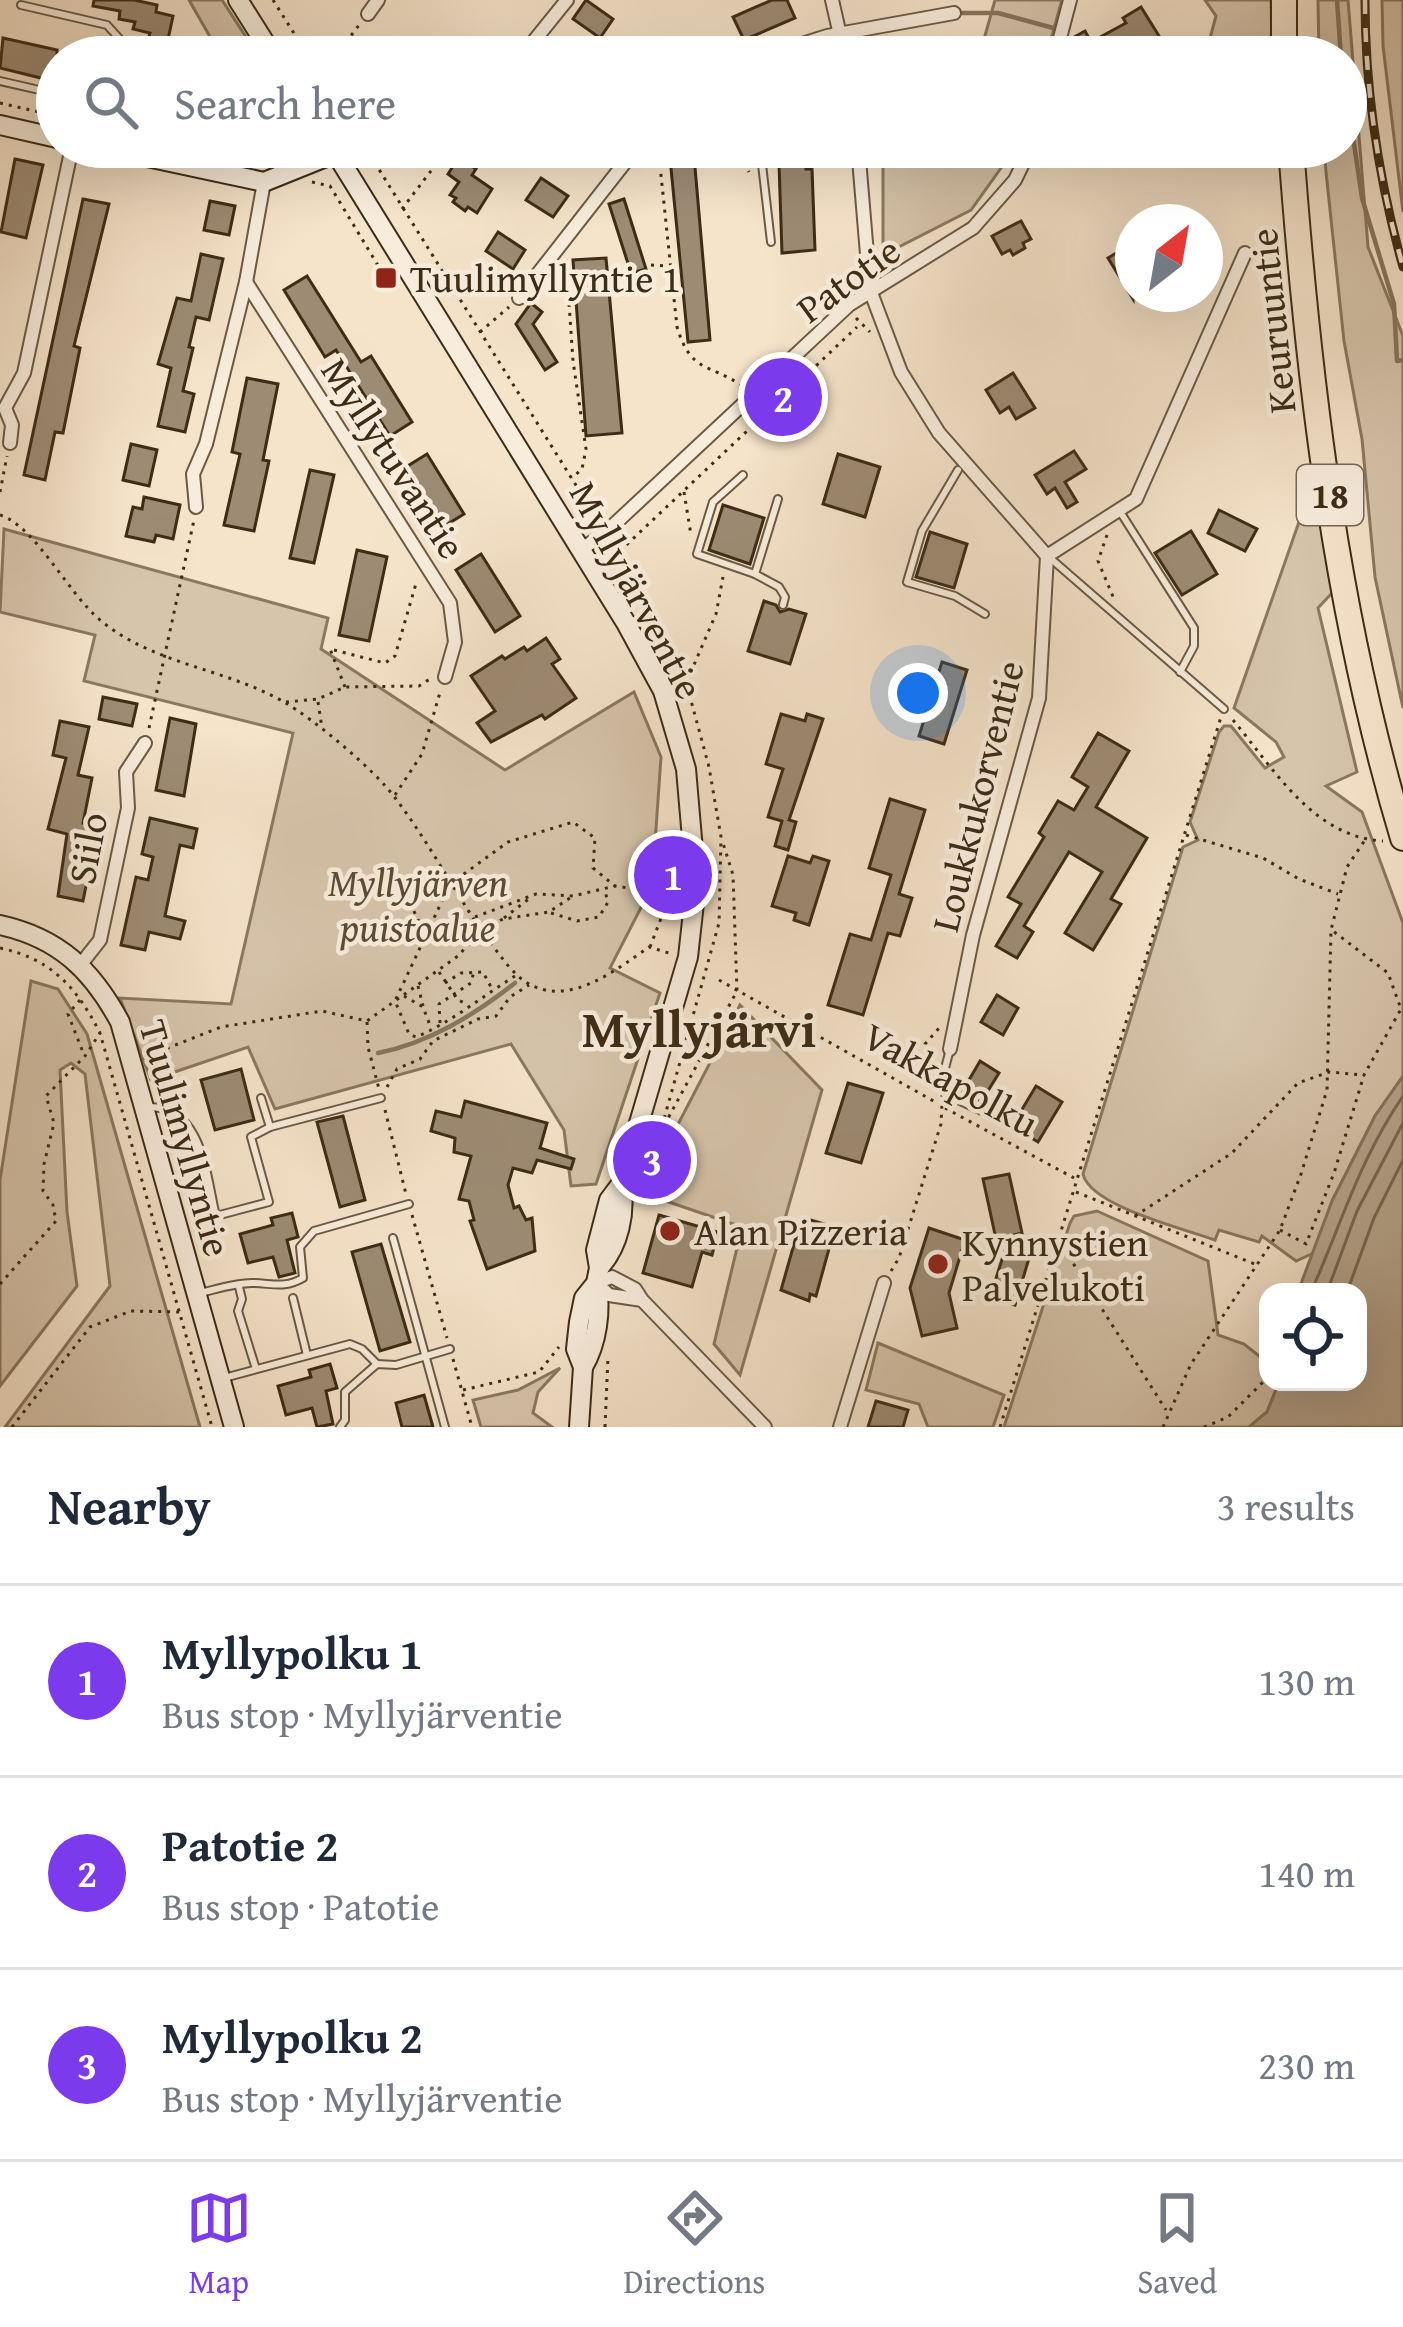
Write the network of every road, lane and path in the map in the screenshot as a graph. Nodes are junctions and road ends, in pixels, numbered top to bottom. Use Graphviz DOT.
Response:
graph roads {
  1 [pos="238,0"];
  2 [pos="273,0"];
  3 [pos="378,0"];
  4 [pos="567,0"];
  5 [pos="832,0"];
  6 [pos="1070,0"];
  7 [pos="1284,0"];
  8 [pos="21,5"];
  9 [pos="953,13"];
  10 [pos="368,14"];
  11 [pos="841,33"];
  12 [pos="117,36"];
  13 [pos="261,36"];
  14 [pos="296,36"];
  15 [pos="351,36"];
  16 [pos="538,36"];
  17 [pos="831,36"];
  18 [pos="842,36"];
  19 [pos="1061,36"];
  20 [pos="1284,36"];
  21 [pos="0,81"];
  22 [pos="36,89"];
  23 [pos="0,103"];
  24 [pos="36,111"];
  25 [pos="0,125"];
  26 [pos="36,133"];
  27 [pos="68,168"];
  28 [pos="211,168"];
  29 [pos="297,168"];
  30 [pos="345,168"];
  31 [pos="378,168"];
  32 [pos="434,168"];
  33 [pos="621,168"];
  34 [pos="660,168"];
  35 [pos="746,168"];
  36 [pos="763,168"];
  37 [pos="860,168"];
  38 [pos="1019,168"];
  39 [pos="1293,168"];
  40 [pos="763,171"];
  41 [pos="273,180"];
  42 [pos="402,209"];
  43 [pos="771,242"];
  44 [pos="565,250"];
  45 [pos="1245,253"];
  46 [pos="651,265"];
  47 [pos="670,266"];
  48 [pos="388,282"];
  49 [pos="246,283"];
  50 [pos="870,290"];
  51 [pos="519,298"];
  52 [pos="859,325"];
  53 [pos="480,332"];
  54 [pos="742,385"];
  55 [pos="10,443"];
  56 [pos="958,470"];
  57 [pos="743,475"];
  58 [pos="571,478"];
  59 [pos="684,490"];
  60 [pos="0,492"];
  61 [pos="778,499"];
  62 [pos="196,507"];
  63 [pos="1120,512"];
  64 [pos="0,515"];
  65 [pos="605,532"];
  66 [pos="582,548"];
  67 [pos="697,554"];
  68 [pos="1048,556"];
  69 [pos="423,560"];
  70 [pos="726,564"];
  71 [pos="755,574"];
  72 [pos="783,605"];
  73 [pos="986,614"];
  74 [pos="1124,623"];
  75 [pos="166,658"];
  76 [pos="446,672"];
  77 [pos="1180,672"];
  78 [pos="686,682"];
  79 [pos="345,688"];
  80 [pos="318,699"];
  81 [pos="284,702"];
  82 [pos="1224,710"];
  83 [pos="322,730"];
  84 [pos="145,743"];
  85 [pos="394,796"];
  86 [pos="1184,835"];
  87 [pos="721,837"];
  88 [pos="1365,840"];
  89 [pos="1395,840"];
  90 [pos="673,875"];
  91 [pos="450,884"];
  92 [pos="615,886"];
  93 [pos="673,886"];
  94 [pos="605,891"];
  95 [pos="536,894"];
  96 [pos="1339,894"];
  97 [pos="573,896"];
  98 [pos="410,903"];
  99 [pos="549,912"];
  100 [pos="473,918"];
  101 [pos="503,919"];
  102 [pos="0,925"];
  103 [pos="482,930"];
  104 [pos="1331,930"];
  105 [pos="425,933"];
  106 [pos="650,947"];
  107 [pos="0,948"];
  108 [pos="671,953"];
  109 [pos="81,964"];
  110 [pos="439,970"];
  111 [pos="475,971"];
  112 [pos="517,975"];
  113 [pos="718,980"];
  114 [pos="445,983"];
  115 [pos="471,983"];
  116 [pos="418,984"];
  117 [pos="530,984"];
  118 [pos="492,990"];
  119 [pos="737,992"];
  120 [pos="454,993"];
  121 [pos="403,995"];
  122 [pos="478,996"];
  123 [pos="82,998"];
  124 [pos="395,1001"];
  125 [pos="470,1006"];
  126 [pos="423,1007"];
  127 [pos="1402,1008"];
  128 [pos="440,1026"];
  129 [pos="433,1030"];
  130 [pos="100,1033"];
  131 [pos="950,1049"];
  132 [pos="85,1057"];
  133 [pos="132,1062"];
  134 [pos="1329,1072"];
  135 [pos="1364,1075"];
  136 [pos="261,1098"];
  137 [pos="381,1098"];
  138 [pos="942,1106"];
  139 [pos="145,1107"];
  140 [pos="1000,1120"];
  141 [pos="270,1127"];
  142 [pos="659,1135"];
  143 [pos="1075,1179"];
  144 [pos="1074,1192"];
  145 [pos="409,1204"];
  146 [pos="1135,1216"];
  147 [pos="1280,1230"];
  148 [pos="393,1238"];
  149 [pos="1059,1240"];
  150 [pos="1258,1266"];
  151 [pos="597,1276"];
  152 [pos="884,1283"];
  153 [pos="0,1284"];
  154 [pos="238,1285"];
  155 [pos="197,1293"];
  156 [pos="293,1298"];
  157 [pos="180,1312"];
  158 [pos="578,1330"];
  159 [pos="450,1349"];
  160 [pos="608,1353"];
  161 [pos="307,1354"];
  162 [pos="425,1356"];
  163 [pos="377,1364"];
  164 [pos="583,1367"];
  165 [pos="256,1369"];
  166 [pos="221,1379"];
  167 [pos="1259,1386"];
  168 [pos="1167,1411"];
  169 [pos="12,1427"];
  170 [pos="212,1427"];
  171 [pos="234,1427"];
  172 [pos="340,1427"];
  173 [pos="445,1427"];
  174 [pos="472,1427"];
  175 [pos="579,1427"];
  176 [pos="605,1427"];
  177 [pos="765,1427"];
  178 [pos="840,1427"];
  179 [pos="1000,1427"];
  180 [pos="1162,1427"];
  181 [pos="1204,1427"];
  1 -- 13 [label="main road"];
  2 -- 14 [label="path"];
  3 -- 10 [label="street"];
  4 -- 16 [label="street"];
  5 -- 11 [label="street"];
  6 -- 19 [label="street"];
  7 -- 20 [label="highway"];
  8 -- 12 [label="lane"];
  9 -- 11 [label="street"];
  10 -- 15 [label="path"];
  11 -- 17 [label="street"];
  11 -- 18 [label="street"];
  21 -- 22 [label="lane"];
  23 -- 24 [label="path"];
  25 -- 26 [label="main road"];
  27 -- 55 [label="street"];
  28 -- 41 [label="main road"];
  29 -- 41 [label="main road"];
  30 -- 66 [label="main road, Myllyjärventie"];
  31 -- 42 [label="path"];
  32 -- 42 [label="path"];
  33 -- 51 [label="street"];
  34 -- 47 [label="path"];
  35 -- 40 [label="path"];
  36 -- 40 [label="lane"];
  37 -- 50 [label="street"];
  38 -- 50 [label="street, Patotie"];
  39 -- 89 [label="highway, Keuruuntie / 18"];
  40 -- 43 [label="lane"];
  41 -- 48 [label="path"];
  41 -- 49 [label="street"];
  42 -- 53 [label="path"];
  44 -- 58 [label="path"];
  45 -- 63 [label="street"];
  46 -- 47 [label="path"];
  47 -- 54 [label="path"];
  49 -- 62 [label="street"];
  49 -- 69 [label="street, Myllytuvantie"];
  50 -- 65 [label="street, Patotie"];
  50 -- 68 [label="street"];
  51 -- 53 [label="path"];
  52 -- 59 [label="path"];
  53 -- 58 [label="path"];
  55 -- 60 [label="path"];
  56 -- 73 [label="lane"];
  57 -- 67 [label="lane"];
  58 -- 65 [label="path"];
  59 -- 65 [label="path"];
  59 -- 67 [label="path"];
  61 -- 71 [label="lane"];
  62 -- 75 [label="path"];
  63 -- 68 [label="street"];
  63 -- 74 [label="path"];
  63 -- 77 [label="lane"];
  64 -- 75 [label="path"];
  65 -- 66 [label="street, Patotie"];
  66 -- 151 [label="main road, Myllyjärventie"];
  67 -- 70 [label="lane"];
  68 -- 74 [label="lane"];
  68 -- 131 [label="street, Loukkukorventie"];
  69 -- 76 [label="street, Myllytuvantie"];
  69 -- 79 [label="path"];
  70 -- 71 [label="lane"];
  70 -- 78 [label="path"];
  71 -- 72 [label="lane"];
  74 -- 77 [label="lane"];
  75 -- 81 [label="path"];
  75 -- 84 [label="path"];
  76 -- 79 [label="path"];
  76 -- 85 [label="path"];
  77 -- 82 [label="lane"];
  79 -- 80 [label="path"];
  80 -- 81 [label="path"];
  80 -- 83 [label="path"];
  81 -- 83 [label="path"];
  82 -- 86 [label="path"];
  82 -- 88 [label="path"];
  83 -- 85 [label="path"];
  84 -- 109 [label="street, Siilo"];
  85 -- 91 [label="path"];
  86 -- 96 [label="path"];
  86 -- 143 [label="path"];
  87 -- 119 [label="path"];
  88 -- 89 [label="path"];
  88 -- 96 [label="path"];
  90 -- 93 [label="path"];
  91 -- 92 [label="path"];
  91 -- 100 [label="path"];
  91 -- 105 [label="path"];
  92 -- 93 [label="path"];
  92 -- 94 [label="path"];
  93 -- 106 [label="path"];
  94 -- 97 [label="path"];
  94 -- 99 [label="path"];
  95 -- 97 [label="path"];
  95 -- 100 [label="path"];
  95 -- 101 [label="path"];
  96 -- 104 [label="path"];
  97 -- 99 [label="path"];
  98 -- 105 [label="path"];
  99 -- 101 [label="path"];
  100 -- 103 [label="path"];
  101 -- 103 [label="path"];
  102 -- 109 [label="main road, Tuulimyllyntie"];
  103 -- 110 [label="path"];
  103 -- 112 [label="path"];
  104 -- 127 [label="path"];
  104 -- 134 [label="path"];
  105 -- 124 [label="path"];
  106 -- 108 [label="path"];
  106 -- 117 [label="path"];
  107 -- 123 [label="path"];
  109 -- 133 [label="main road, Tuulimyllyntie"];
  110 -- 114 [label="path"];
  110 -- 116 [label="path"];
  111 -- 114 [label="path"];
  111 -- 115 [label="path"];
  111 -- 118 [label="path"];
  112 -- 117 [label="path"];
  112 -- 118 [label="path"];
  113 -- 119 [label="path, Vakkapolku"];
  114 -- 120 [label="path"];
  115 -- 120 [label="path"];
  115 -- 122 [label="path"];
  116 -- 121 [label="path"];
  116 -- 126 [label="path"];
  117 -- 137 [label="path"];
  118 -- 122 [label="path"];
  119 -- 138 [label="path, Vakkapolku"];
  119 -- 142 [label="path"];
  120 -- 125 [label="path"];
  120 -- 128 [label="path"];
  121 -- 124 [label="path"];
  121 -- 126 [label="path"];
  122 -- 125 [label="path"];
  123 -- 130 [label="path"];
  123 -- 132 [label="path"];
  124 -- 129 [label="path"];
  124 -- 133 [label="path"];
  125 -- 128 [label="path"];
  126 -- 129 [label="path"];
  127 -- 135 [label="path"];
  128 -- 129 [label="path"];
  130 -- 132 [label="path"];
  130 -- 157 [label="path"];
  131 -- 140 [label="lane"];
  132 -- 153 [label="path"];
  133 -- 139 [label="main road, Tuulimyllyntie"];
  134 -- 135 [label="path"];
  134 -- 146 [label="path"];
  134 -- 147 [label="path"];
  135 -- 147 [label="path"];
  136 -- 141 [label="lane"];
  137 -- 141 [label="lane"];
  138 -- 143 [label="path, Vakkapolku"];
  138 -- 152 [label="path"];
  139 -- 141 [label="lane"];
  139 -- 155 [label="main road, Tuulimyllyntie"];
  143 -- 144 [label="path"];
  144 -- 146 [label="path"];
  144 -- 149 [label="path"];
  145 -- 154 [label="lane"];
  146 -- 150 [label="path"];
  147 -- 150 [label="path"];
  148 -- 162 [label="lane"];
  149 -- 168 [label="path"];
  149 -- 179 [label="path"];
  150 -- 168 [label="path"];
  151 -- 158 [label="main road, Myllyjärventie"];
  151 -- 164 [label="main road, Myllyjärventie"];
  151 -- 177 [label="street"];
  152 -- 178 [label="street"];
  154 -- 155 [label="lane"];
  154 -- 165 [label="lane"];
  155 -- 166 [label="main road, Tuulimyllyntie"];
  156 -- 161 [label="lane"];
  157 -- 169 [label="path"];
  157 -- 170 [label="path"];
  158 -- 164 [label="main road, Myllyjärventie"];
  158 -- 174 [label="path"];
  159 -- 162 [label="lane"];
  160 -- 176 [label="path"];
  161 -- 163 [label="lane"];
  161 -- 165 [label="lane"];
  162 -- 163 [label="lane"];
  162 -- 173 [label="lane"];
  163 -- 172 [label="lane"];
  164 -- 175 [label="main road, Myllyjärventie"];
  165 -- 166 [label="lane"];
  166 -- 171 [label="main road, Tuulimyllyntie"];
  167 -- 181 [label="path"];
  168 -- 180 [label="path"];
}
